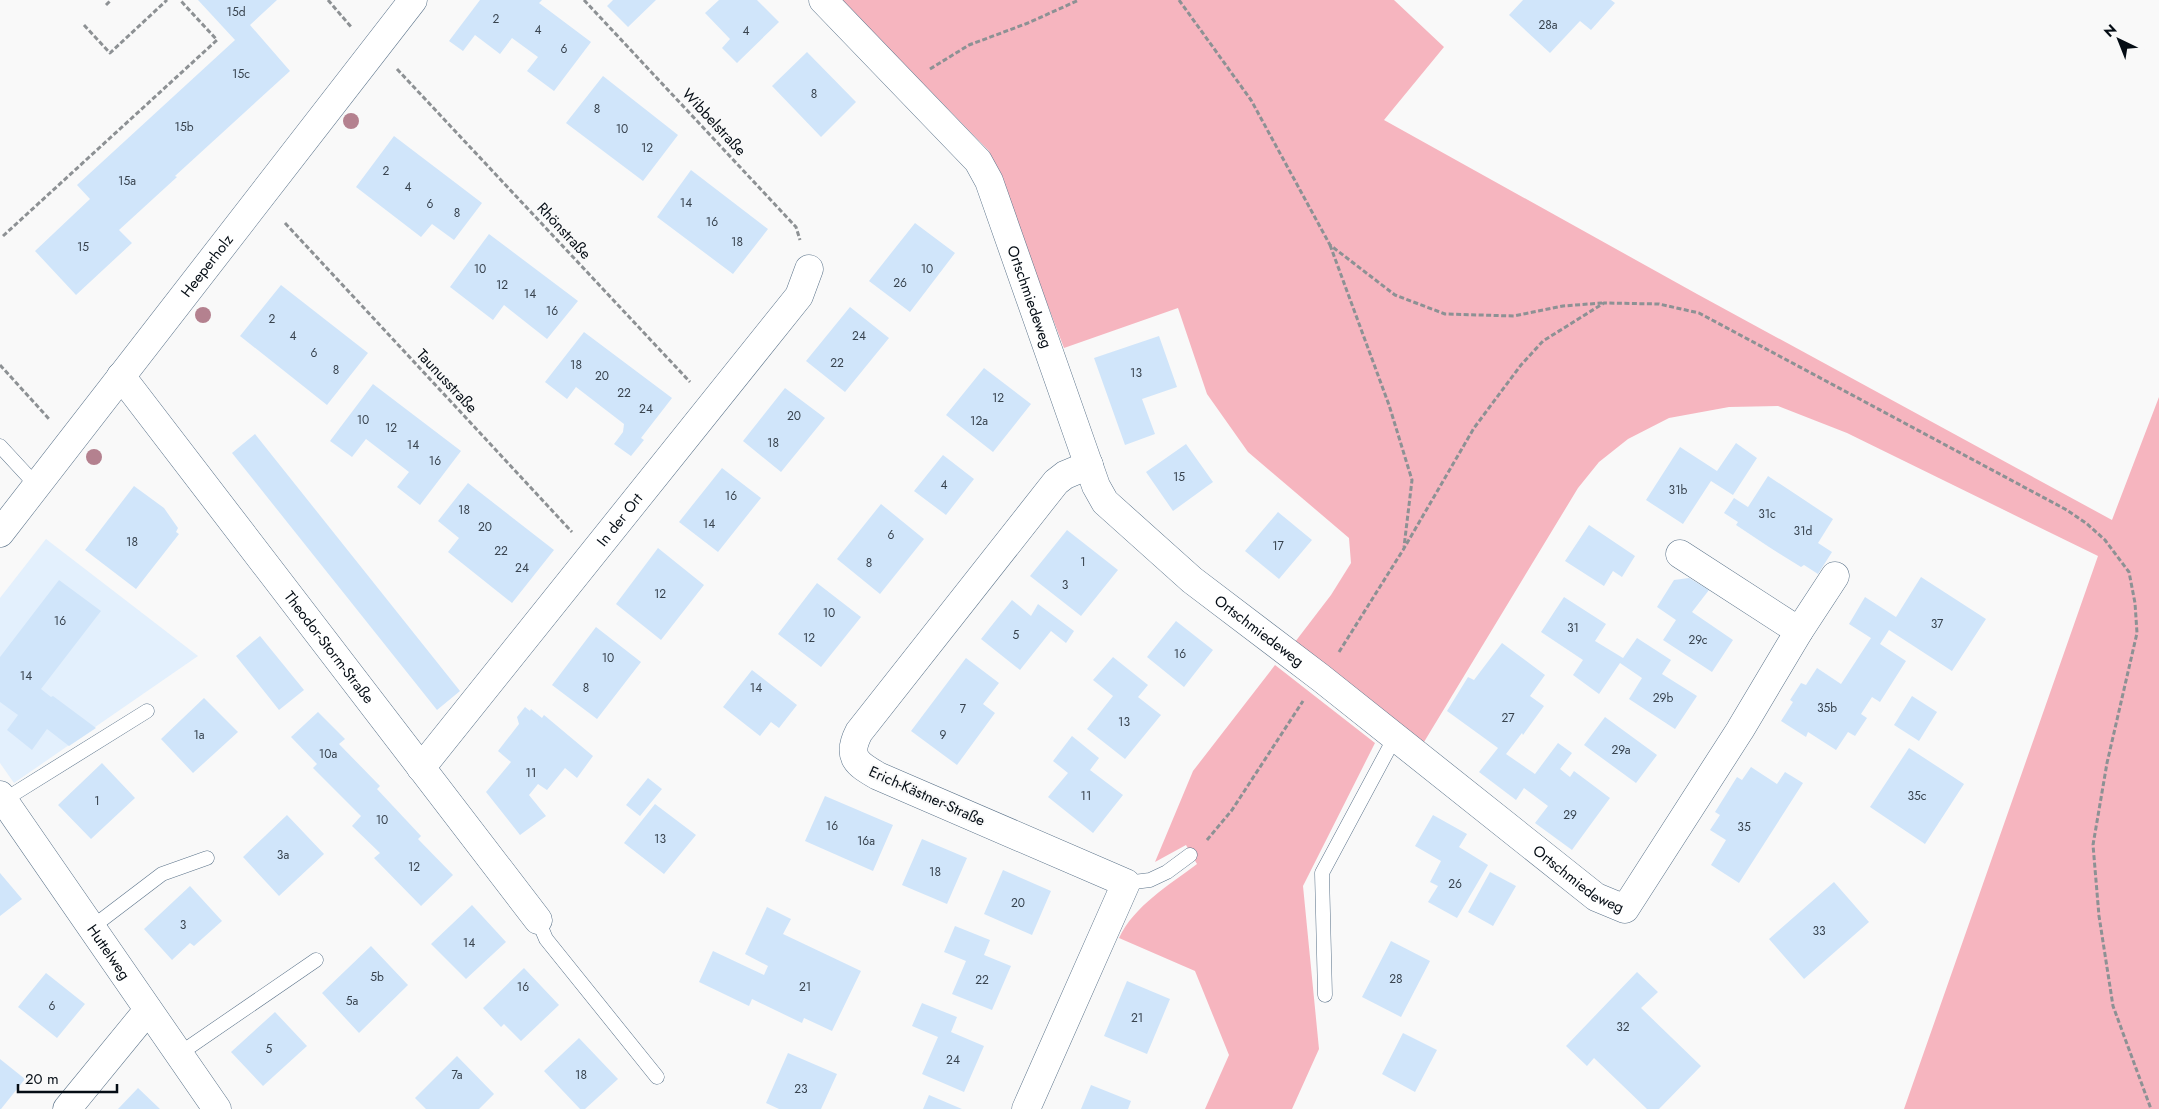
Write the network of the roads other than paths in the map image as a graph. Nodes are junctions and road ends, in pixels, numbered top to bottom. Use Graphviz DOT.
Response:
graph roads {
  1 [pos="412,0"];
  2 [pos="823,0"];
  3 [pos="810,269"];
  4 [pos="121,376"];
  5 [pos="0,446"];
  6 [pos="1089,465"];
  7 [pos="36,486"];
  8 [pos="0,533"];
  9 [pos="1680,554"];
  10 [pos="1835,576"];
  11 [pos="1799,631"];
  12 [pos="147,711"];
  13 [pos="1395,737"];
  14 [pos="421,768"];
  15 [pos="2,798"];
  16 [pos="1190,855"];
  17 [pos="207,858"];
  18 [pos="1126,883"];
  19 [pos="538,920"];
  20 [pos="92,928"];
  21 [pos="316,960"];
  22 [pos="1325,995"];
  23 [pos="148,1010"];
  24 [pos="179,1054"];
  25 [pos="657,1077"];
  26 [pos="66,1109"];
  27 [pos="217,1109"];
  28 [pos="1026,1109"];
  1 -- 4 [label="street, Heeperholz"];
  2 -- 6 [label="street, Ortschmiedeweg"];
  3 -- 14 [label="street, In der Ort"];
  4 -- 7 [label="street, Heeperholz"];
  4 -- 14 [label="street, Theodor-Storm-Straße"];
  5 -- 7 [label="lane"];
  6 -- 13 [label="street, Ortschmiedeweg"];
  6 -- 18 [label="street, Erich-Kästner-Straße"];
  7 -- 8 [label="street, Heeperholz"];
  9 -- 11 [label="street"];
  10 -- 11 [label="street, Ortschmiedeweg"];
  11 -- 13 [label="street, Ortschmiedeweg"];
  12 -- 15 [label="lane"];
  13 -- 22 [label="lane"];
  14 -- 19 [label="street, Theodor-Storm-Straße"];
  15 -- 20 [label="street, Huttelweg"];
  16 -- 18 [label="lane"];
  17 -- 20 [label="lane"];
  18 -- 28 [label="street"];
  19 -- 25 [label="lane"];
  20 -- 23 [label="street, Huttelweg"];
  21 -- 24 [label="lane"];
  23 -- 24 [label="street, Huttelweg"];
  23 -- 26 [label="street"];
  24 -- 27 [label="street, Huttelweg"];
}
